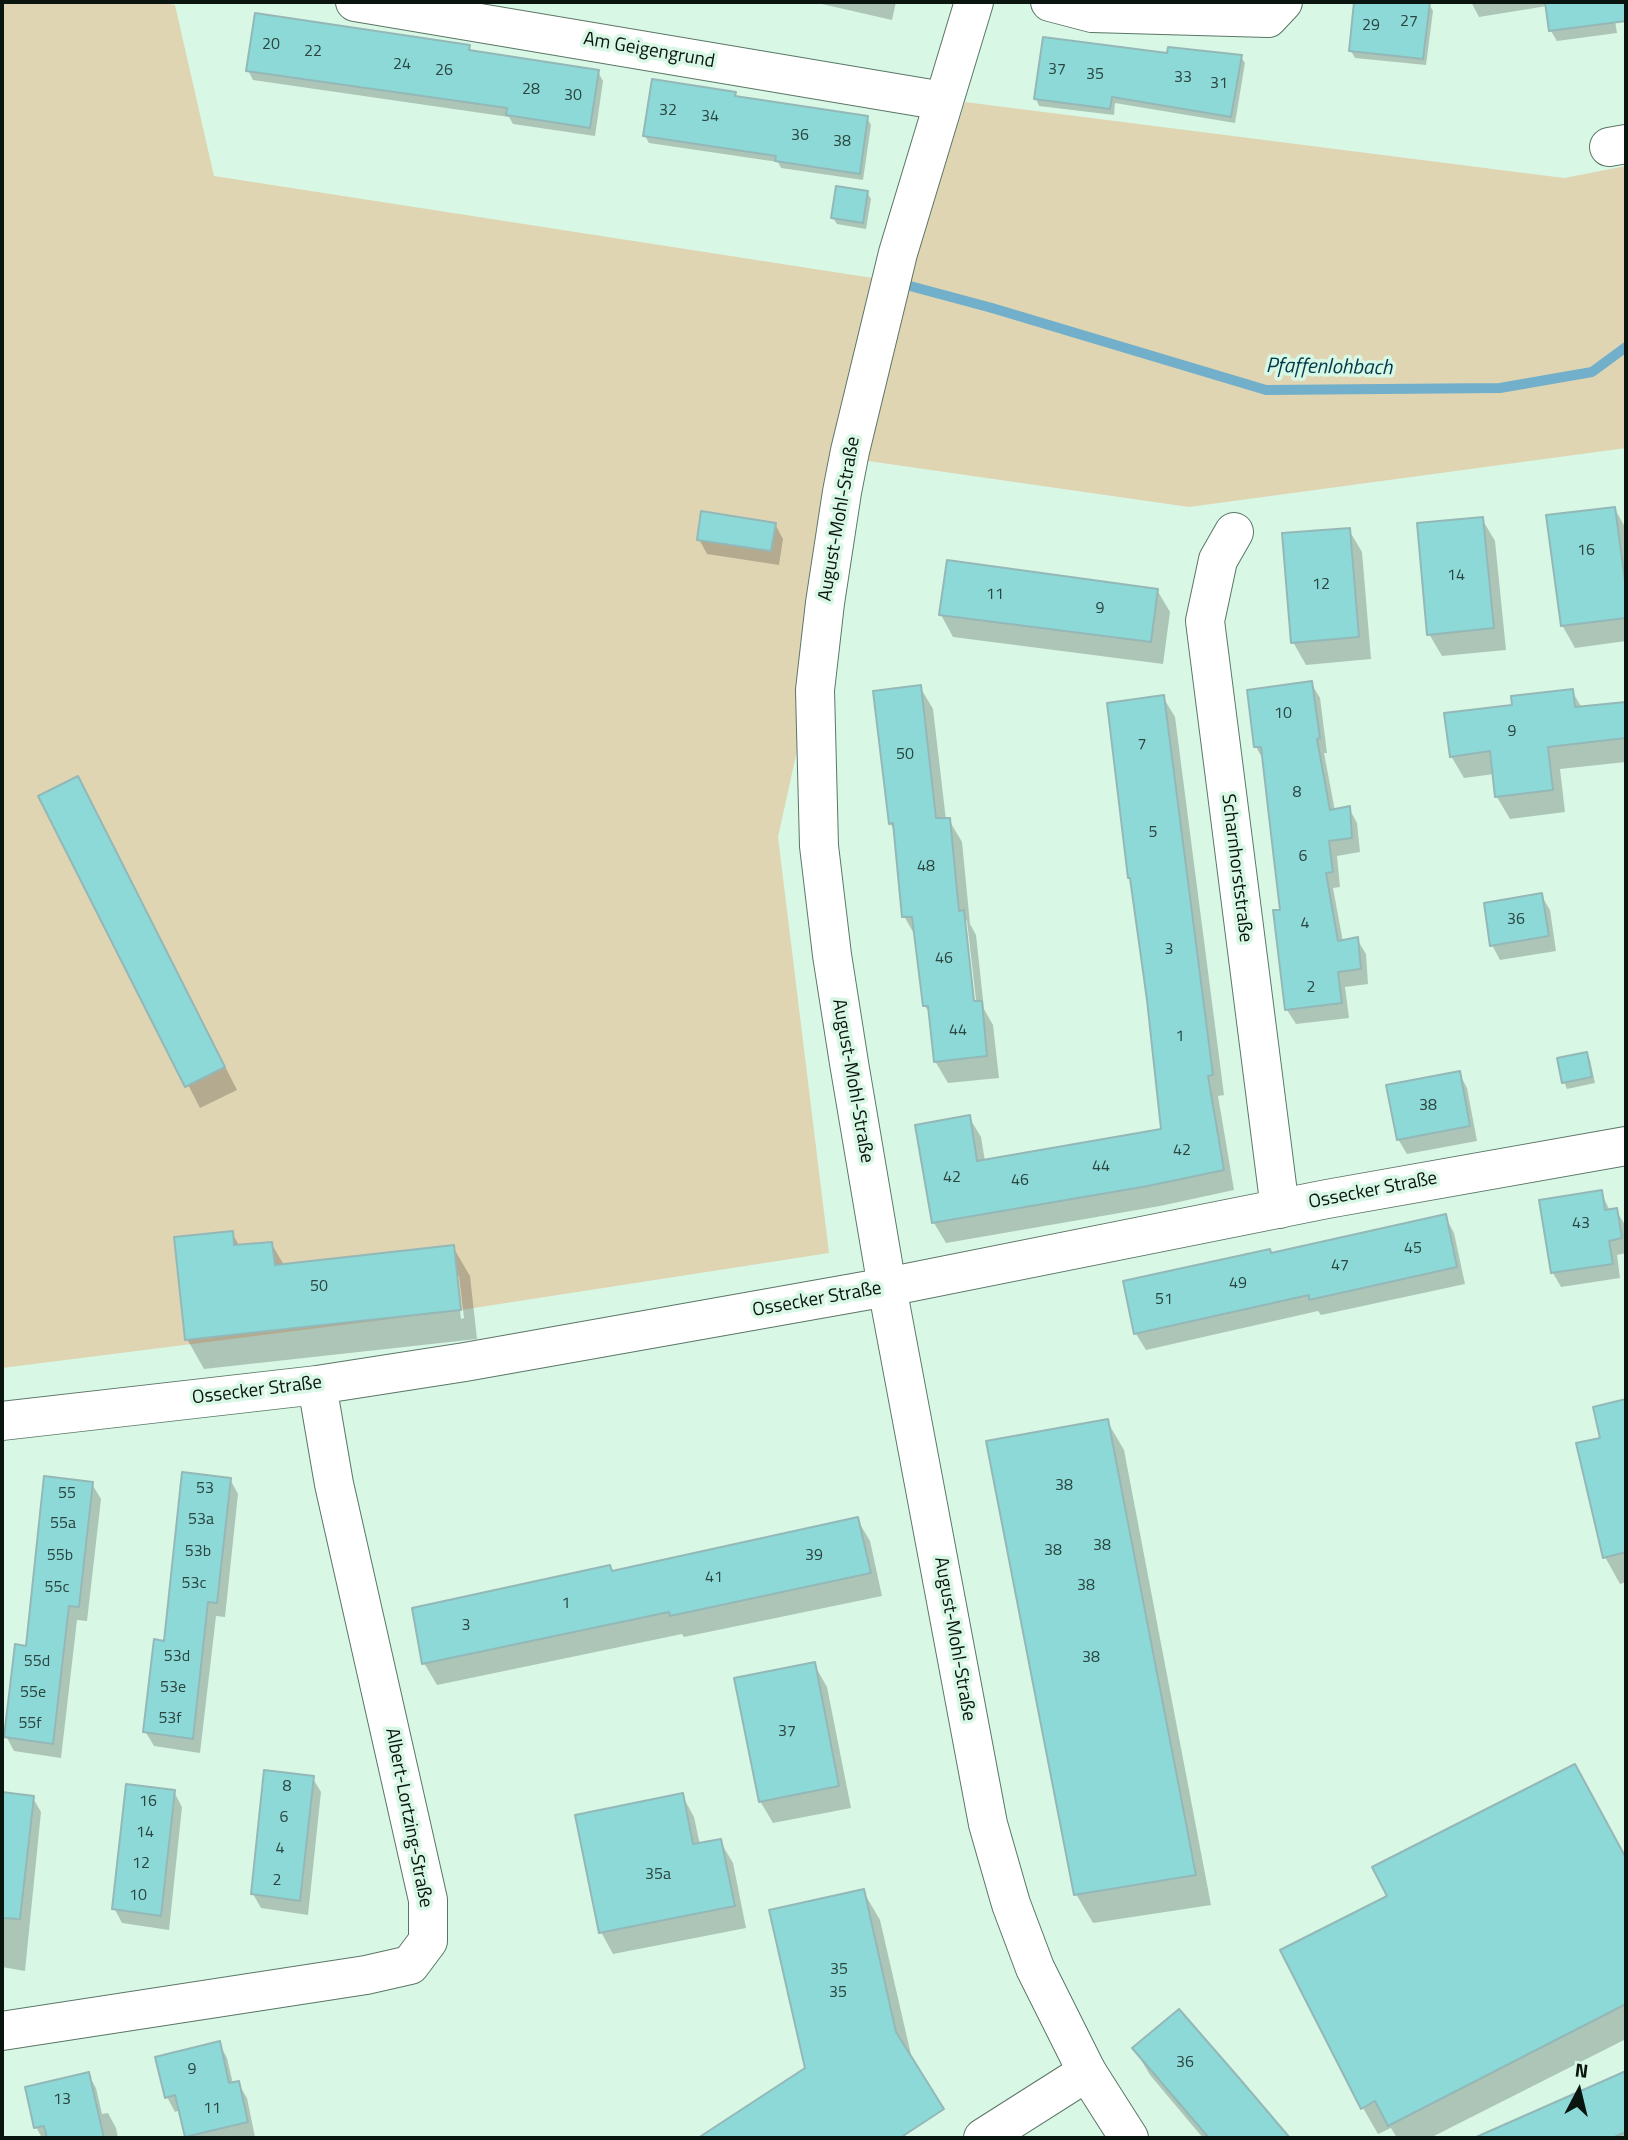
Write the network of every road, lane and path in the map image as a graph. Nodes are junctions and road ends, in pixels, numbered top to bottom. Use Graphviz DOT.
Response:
graph roads {
  1 [pos="355,2"];
  2 [pos="974,2"];
  3 [pos="1050,2"];
  4 [pos="1283,2"];
  5 [pos="943,101"];
  6 [pos="1234,532"];
  7 [pos="1626,1146"];
  8 [pos="1280,1209"];
  9 [pos="887,1287"];
  10 [pos="317,1385"];
  11 [pos="2,1421"];
  12 [pos="2,2031"];
  13 [pos="1087,2072"];
  14 [pos="983,2138"];
  15 [pos="1129,2138"];
  1 -- 5 [label="street, Am Geigengrund"];
  2 -- 5 [label="street, August-Mohl-Straße"];
  3 -- 4 [label="street"];
  5 -- 9 [label="street, August-Mohl-Straße"];
  6 -- 8 [label="street, Scharnhorststraße"];
  7 -- 8 [label="street, Ossecker Straße"];
  8 -- 9 [label="street, Ossecker Straße"];
  9 -- 10 [label="street, Ossecker Straße"];
  9 -- 13 [label="street, August-Mohl-Straße"];
  10 -- 11 [label="street, Ossecker Straße"];
  10 -- 12 [label="street, Albert-Lortzing-Straße"];
  13 -- 14 [label="street"];
  13 -- 15 [label="street, August-Mohl-Straße"];
}
